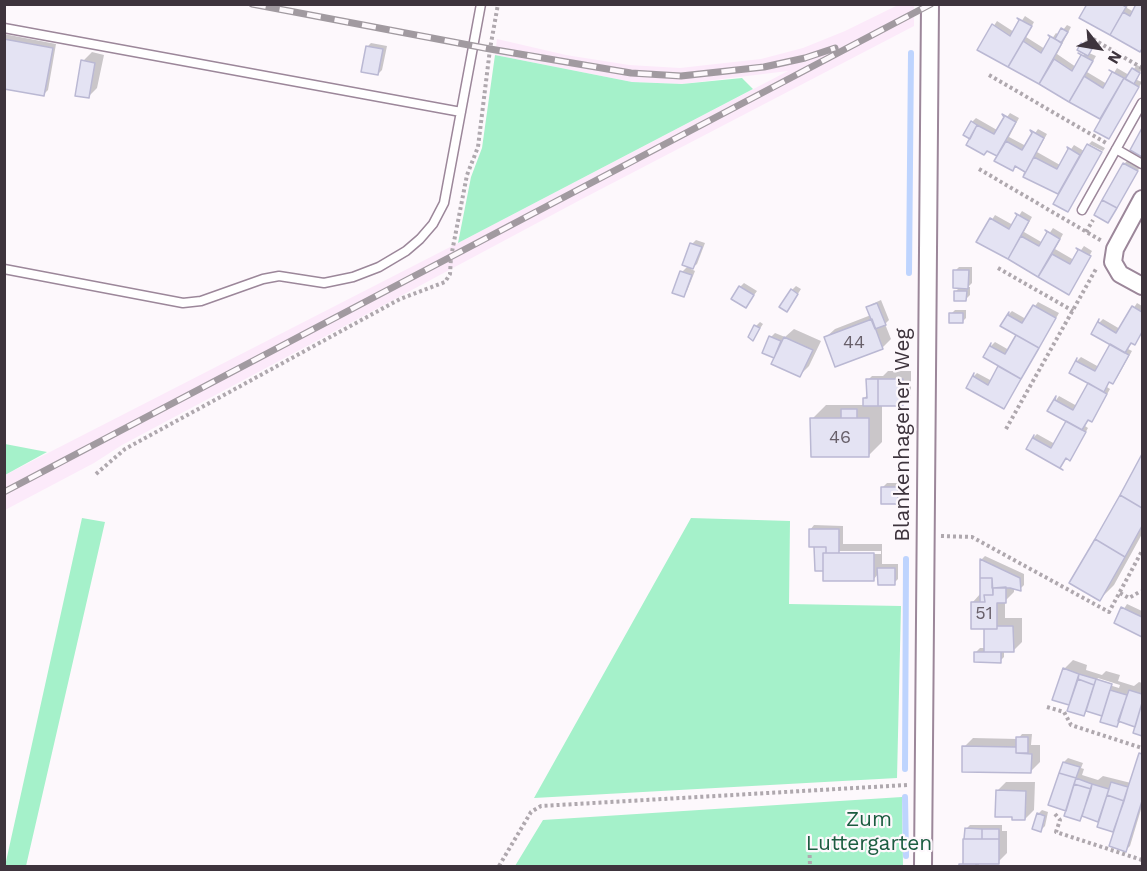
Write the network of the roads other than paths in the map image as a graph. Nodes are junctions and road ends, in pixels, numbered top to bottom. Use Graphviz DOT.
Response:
graph roads {
  1 [pos="481,4"];
  2 [pos="930,4"];
  3 [pos="4,28"];
  4 [pos="1143,103"];
  5 [pos="461,112"];
  6 [pos="1116,149"];
  7 [pos="1143,164"];
  8 [pos="1143,199"];
  9 [pos="1082,210"];
  10 [pos="4,269"];
  11 [pos="1143,286"];
  12 [pos="923,867"];
  1 -- 5 [label="lane"];
  2 -- 12 [label="street, Blankenhagener Weg"];
  3 -- 5 [label="lane"];
  4 -- 6 [label="lane"];
  5 -- 10 [label="lane"];
  6 -- 7 [label="lane"];
  6 -- 9 [label="lane"];
  8 -- 11 [label="street"];
}
